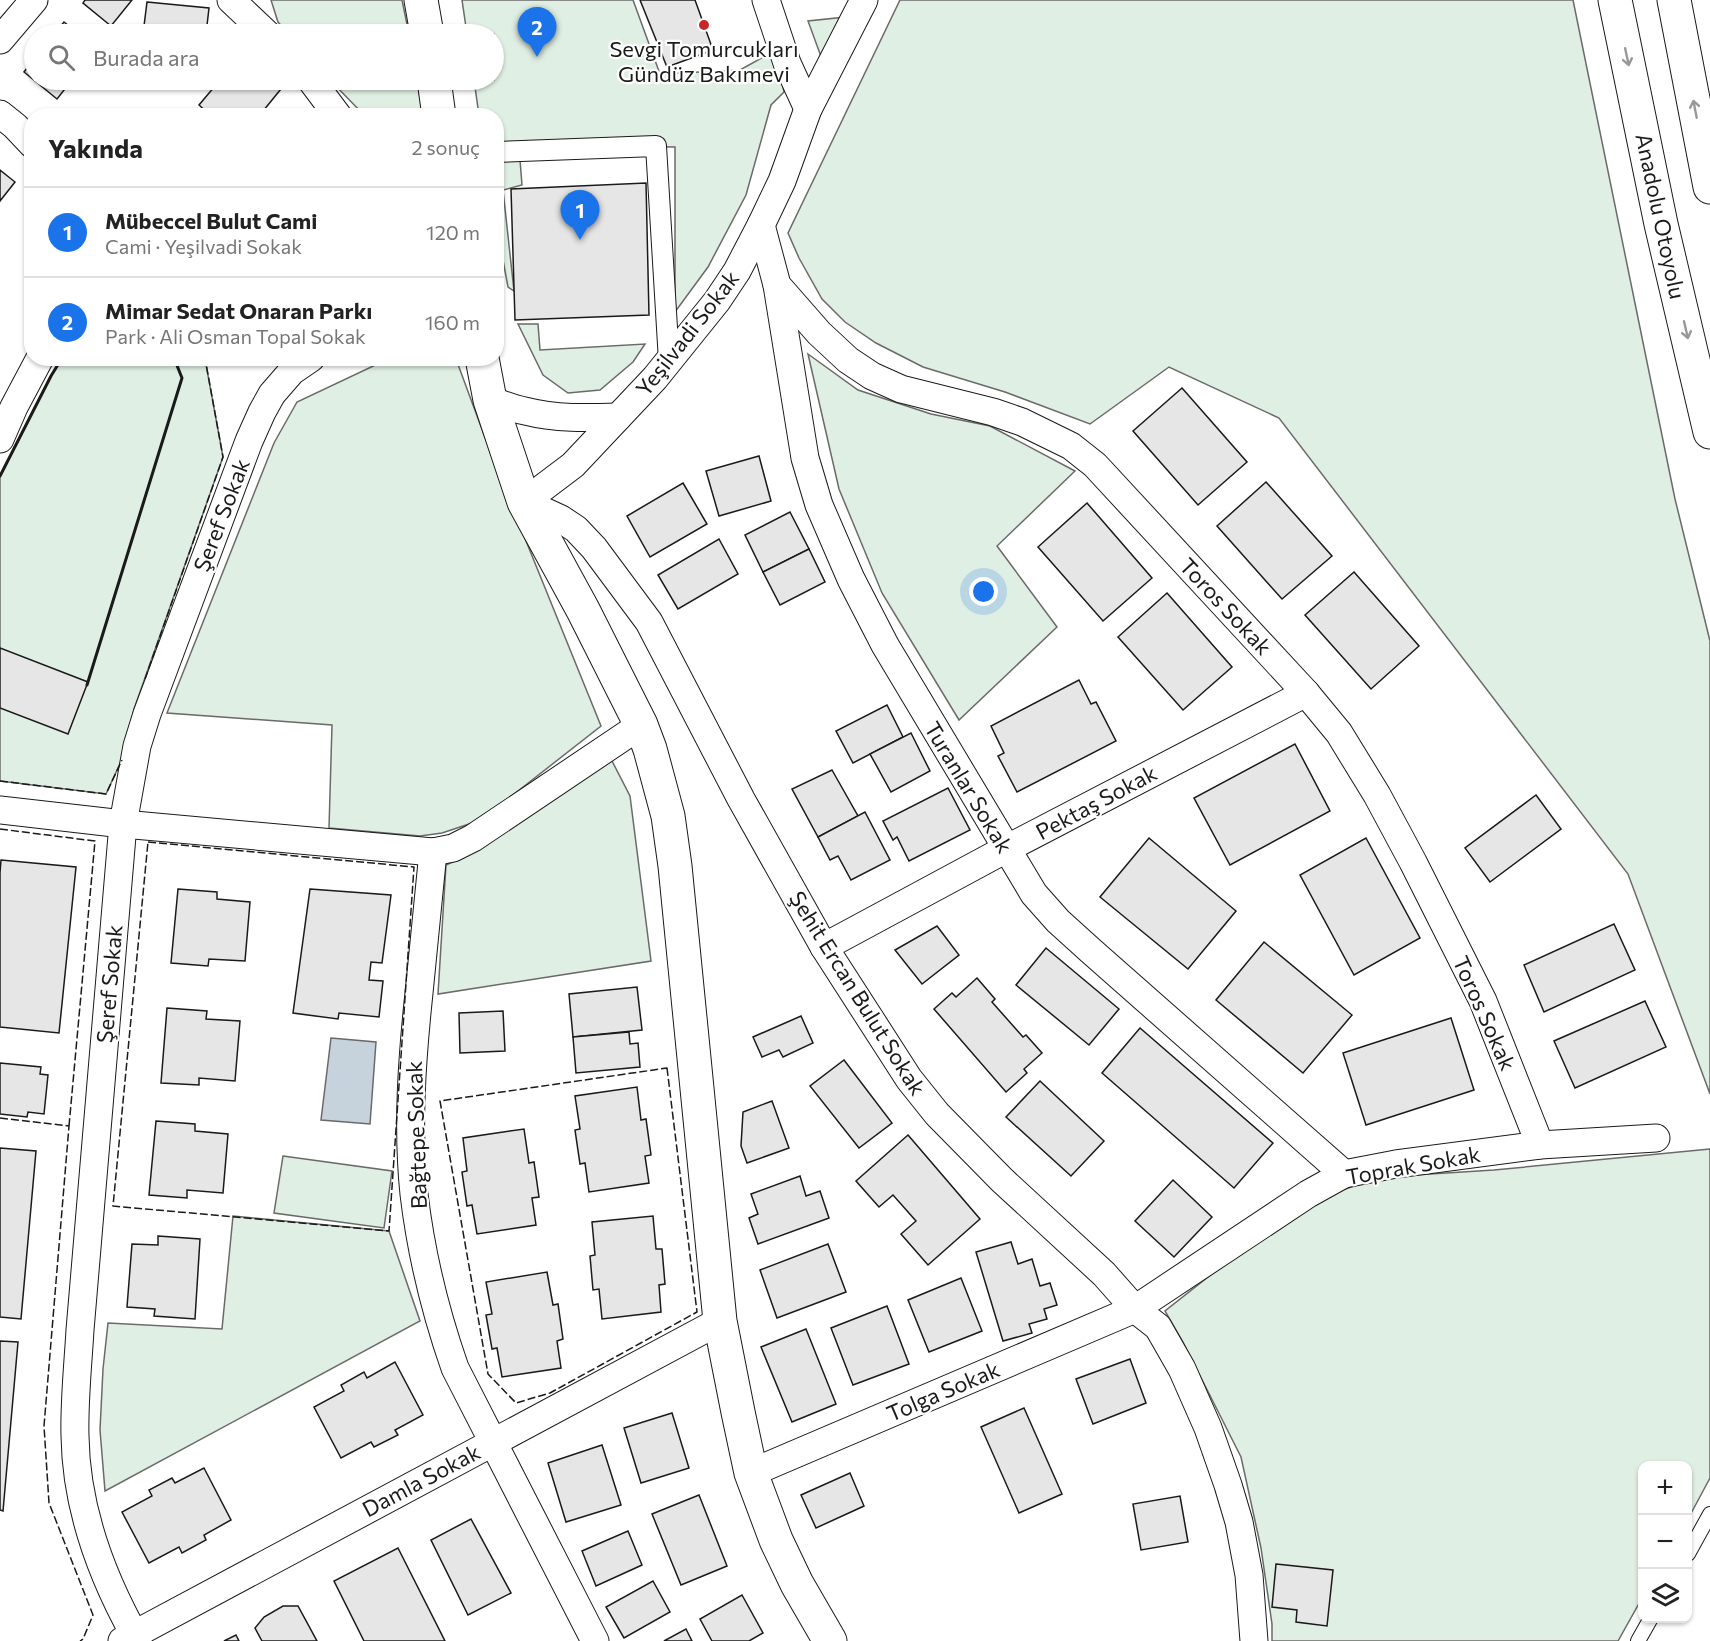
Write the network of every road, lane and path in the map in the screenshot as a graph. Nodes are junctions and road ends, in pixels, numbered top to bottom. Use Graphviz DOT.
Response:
graph roads {
  1 [pos="34,0"];
  2 [pos="231,0"];
  3 [pos="421,0"];
  4 [pos="766,0"];
  5 [pos="864,0"];
  6 [pos="1616,0"];
  7 [pos="1674,0"];
  8 [pos="256,24"];
  9 [pos="425,24"];
  10 [pos="0,40"];
  11 [pos="318,90"];
  12 [pos="435,90"];
  13 [pos="332,108"];
  14 [pos="438,108"];
  15 [pos="808,109"];
  16 [pos="0,114"];
  17 [pos="24,136"];
  18 [pos="504,152"];
  19 [pos="1710,187"];
  20 [pos="761,225"];
  21 [pos="777,285"];
  22 [pos="669,361"];
  23 [pos="36,366"];
  24 [pos="292,366"];
  25 [pos="484,366"];
  26 [pos="490,400"];
  27 [pos="618,417"];
  28 [pos="1710,432"];
  29 [pos="0,439"];
  30 [pos="524,502"];
  31 [pos="1306,693"];
  32 [pos="641,725"];
  33 [pos="0,810"];
  34 [pos="123,824"];
  35 [pos="1006,849"];
  36 [pos="433,852"];
  37 [pos="825,947"];
  38 [pos="1656,1138"];
  39 [pos="1540,1145"];
  40 [pos="1344,1174"];
  41 [pos="1135,1309"];
  42 [pos="720,1321"];
  43 [pos="493,1442"];
  44 [pos="751,1473"];
  45 [pos="1710,1514"];
  46 [pos="1692,1547"];
  47 [pos="1648,1623"];
  48 [pos="131,1639"];
  49 [pos="824,1639"];
  50 [pos="595,1641"];
  51 [pos="1254,1641"];
  52 [pos="1638,1641"];
  1 -- 10 [label="street"];
  2 -- 8 [label="street"];
  3 -- 9 [label="main road"];
  4 -- 15 [label="street"];
  5 -- 15 [label="street, Yeşilvadi Sokak"];
  6 -- 28 [label="main road, Anadolu Otoyolu, one-way"];
  19 -- 7 [label="main road, one-way"];
  11 -- 13 [label="street"];
  12 -- 14 [label="main road"];
  15 -- 20 [label="street, Yeşilvadi Sokak"];
  16 -- 17 [label="street"];
  18 -- 22 [label="street"];
  20 -- 21 [label="street, Toros Sokak"];
  20 -- 22 [label="street, Yeşilvadi Sokak"];
  21 -- 31 [label="street, Toros Sokak"];
  21 -- 35 [label="street, Turanlar Sokak"];
  22 -- 27 [label="street, Yeşilvadi Sokak"];
  23 -- 29 [label="street"];
  24 -- 34 [label="street, Şeref Sokak"];
  25 -- 26 [label="main road"];
  26 -- 27 [label="street"];
  26 -- 30 [label="main road"];
  27 -- 30 [label="street, Yeşilvadi Sokak"];
  30 -- 32 [label="main road"];
  30 -- 37 [label="street, Şehit Ercan Bulut Sokak"];
  31 -- 35 [label="street, Pektaş Sokak"];
  31 -- 39 [label="street, Toros Sokak"];
  32 -- 36 [label="street"];
  32 -- 42 [label="main road"];
  33 -- 34 [label="street"];
  34 -- 36 [label="street"];
  34 -- 48 [label="street, Şeref Sokak"];
  35 -- 37 [label="street, Pektaş Sokak"];
  35 -- 40 [label="street, Turanlar Sokak"];
  36 -- 43 [label="street, Bağtepe Sokak"];
  37 -- 41 [label="street, Şehit Ercan Bulut Sokak"];
  38 -- 39 [label="street, Toprak Sokak"];
  39 -- 40 [label="street, Toprak Sokak"];
  40 -- 41 [label="street, Toprak Sokak"];
  41 -- 44 [label="street, Tolga Sokak"];
  41 -- 51 [label="street, Şehit Ercan Bulut Sokak"];
  42 -- 43 [label="street, Damla Sokak"];
  42 -- 44 [label="main road"];
  43 -- 48 [label="street, Damla Sokak"];
  43 -- 50 [label="street, Bağtepe Sokak"];
  44 -- 49 [label="main road"];
  45 -- 46 [label="lane"];
  47 -- 52 [label="lane"];
}
